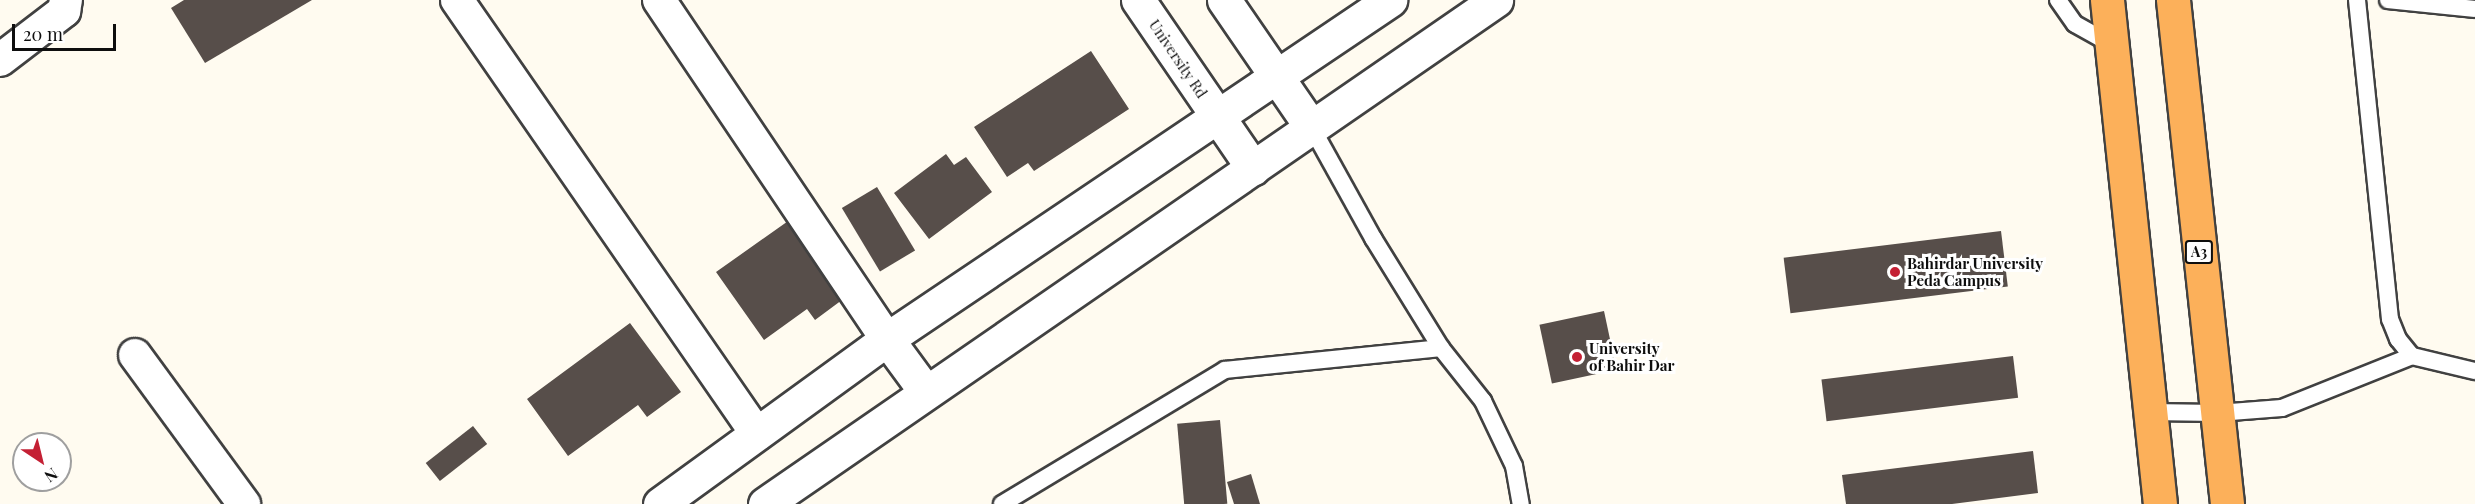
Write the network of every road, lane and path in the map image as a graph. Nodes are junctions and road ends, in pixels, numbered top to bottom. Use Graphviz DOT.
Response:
graph roads {
  1 [pos="66,0"];
  2 [pos="457,0"];
  3 [pos="659,0"];
  4 [pos="1138,0"];
  5 [pos="1224,0"];
  6 [pos="1390,0"];
  7 [pos="1496,0"];
  8 [pos="2058,0"];
  9 [pos="2107,0"];
  10 [pos="2173,0"];
  11 [pos="2357,0"];
  12 [pos="2388,0"];
  13 [pos="2475,9"];
  14 [pos="2111,44"];
  15 [pos="0,60"];
  16 [pos="1276,78"];
  17 [pos="1217,118"];
  18 [pos="1312,128"];
  19 [pos="1253,168"];
  20 [pos="887,339"];
  21 [pos="1441,348"];
  22 [pos="135,355"];
  23 [pos="2412,356"];
  24 [pos="2475,371"];
  25 [pos="926,392"];
  26 [pos="2150,412"];
  27 [pos="2218,413"];
  28 [pos="757,434"];
  29 [pos="244,504"];
  30 [pos="660,504"];
  31 [pos="765,504"];
  32 [pos="1002,504"];
  33 [pos="1521,504"];
  34 [pos="2160,504"];
  35 [pos="2227,504"];
  1 -- 15 [label="street"];
  2 -- 28 [label="street"];
  3 -- 20 [label="street"];
  4 -- 17 [label="street, University Rd"];
  5 -- 16 [label="street"];
  6 -- 16 [label="street"];
  7 -- 18 [label="street"];
  8 -- 14 [label="lane"];
  9 -- 14 [label="highway"];
  10 -- 27 [label="highway, A3"];
  11 -- 23 [label="lane"];
  12 -- 13 [label="lane"];
  14 -- 26 [label="highway"];
  16 -- 17 [label="street"];
  16 -- 18 [label="street"];
  17 -- 19 [label="street, University Rd"];
  17 -- 20 [label="street"];
  18 -- 19 [label="street"];
  18 -- 21 [label="lane"];
  19 -- 25 [label="street"];
  20 -- 25 [label="street"];
  20 -- 28 [label="street"];
  21 -- 32 [label="lane"];
  21 -- 33 [label="lane"];
  22 -- 29 [label="street"];
  23 -- 24 [label="lane"];
  23 -- 27 [label="lane"];
  25 -- 31 [label="street"];
  26 -- 27 [label="lane"];
  26 -- 34 [label="highway"];
  27 -- 35 [label="highway, A3"];
  28 -- 30 [label="street"];
}
